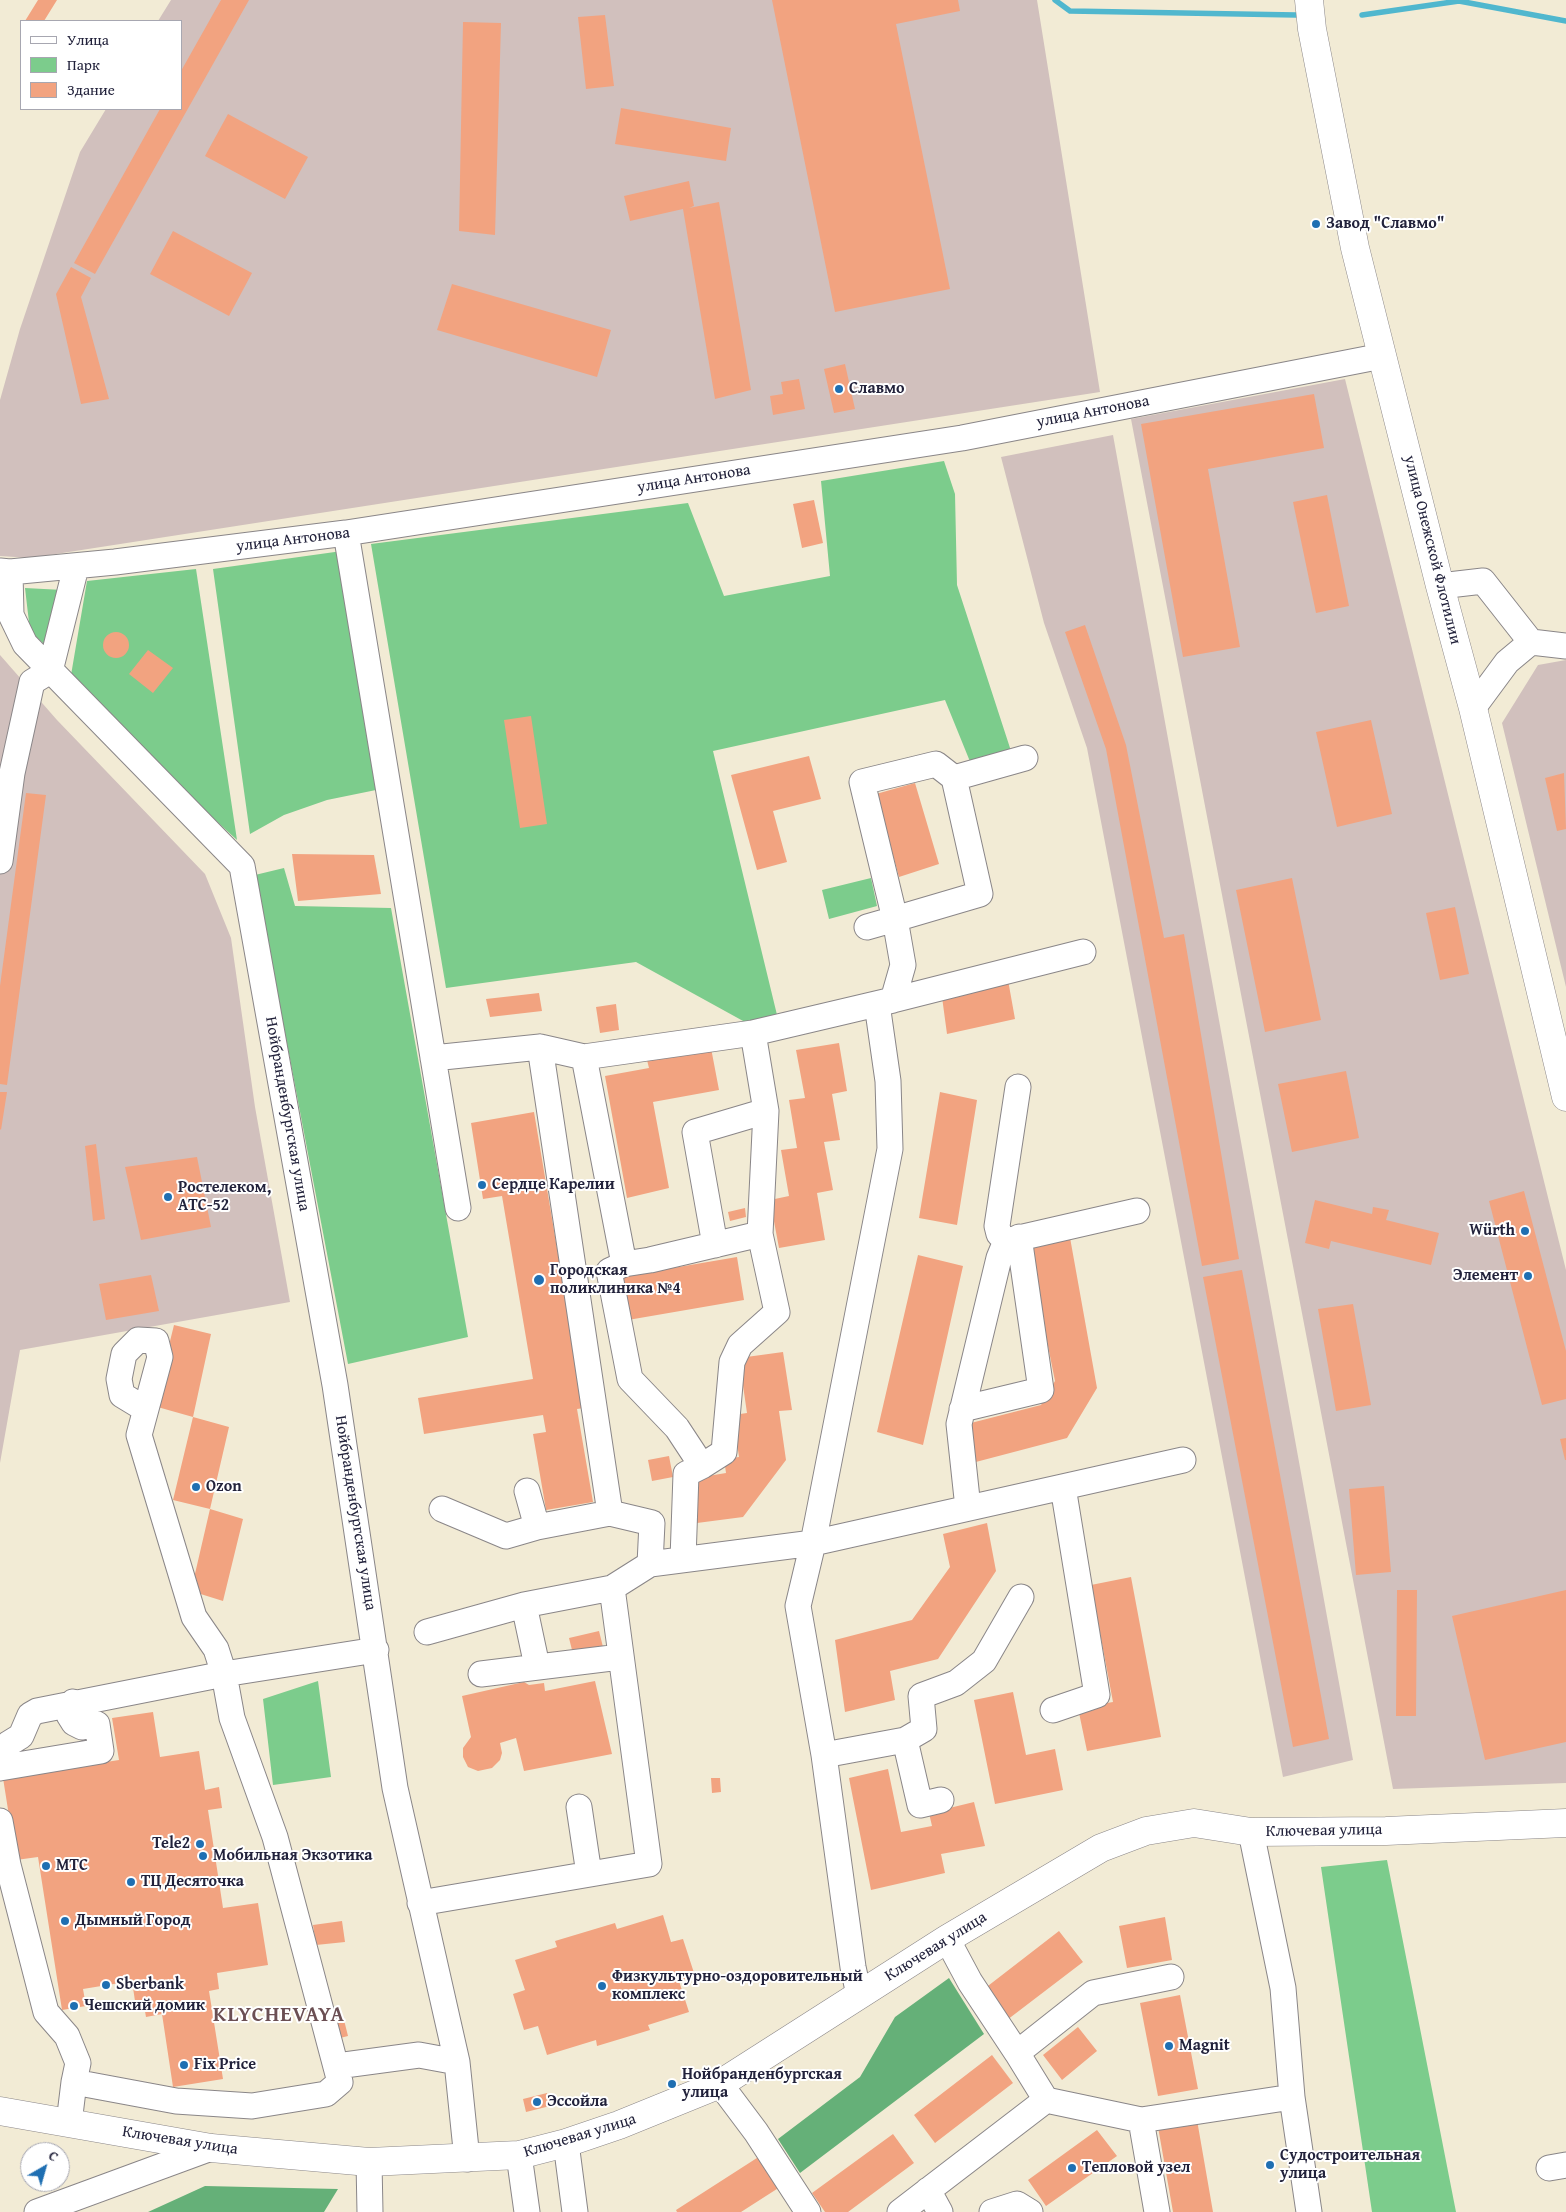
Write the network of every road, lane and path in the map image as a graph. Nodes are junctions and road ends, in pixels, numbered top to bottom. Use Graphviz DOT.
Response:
graph roads {
  1 [pos="1310,12"];
  2 [pos="1382,356"];
  3 [pos="346,533"];
  4 [pos="76,567"];
  5 [pos="5,572"];
  6 [pos="1440,586"];
  7 [pos="1531,642"];
  8 [pos="1566,646"];
  9 [pos="50,670"];
  10 [pos="1473,708"];
  11 [pos="1025,758"];
  12 [pos="6,772"];
  13 [pos="954,778"];
  14 [pos="0,860"];
  15 [pos="895,919"];
  16 [pos="867,927"];
  17 [pos="1083,952"];
  18 [pos="885,1002"];
  19 [pos="753,1032"];
  20 [pos="540,1046"];
  21 [pos="433,1058"];
  22 [pos="584,1058"];
  23 [pos="1018,1087"];
  24 [pos="1566,1097"];
  25 [pos="766,1111"];
  26 [pos="458,1208"];
  27 [pos="1137,1211"];
  28 [pos="760,1234"];
  29 [pos="1012,1239"];
  30 [pos="715,1245"];
  31 [pos="624,1264"];
  32 [pos="145,1409"];
  33 [pos="962,1409"];
  34 [pos="1183,1460"];
  35 [pos="702,1466"];
  36 [pos="1063,1487"];
  37 [pos="527,1490"];
  38 [pos="968,1508"];
  39 [pos="442,1509"];
  40 [pos="610,1512"];
  41 [pos="537,1527"];
  42 [pos="813,1543"];
  43 [pos="682,1559"];
  44 [pos="650,1564"];
  45 [pos="612,1588"];
  46 [pos="1021,1597"];
  47 [pos="524,1605"];
  48 [pos="427,1632"];
  49 [pos="376,1650"];
  50 [pos="620,1657"];
  51 [pos="538,1666"];
  52 [pos="224,1674"];
  53 [pos="481,1674"];
  54 [pos="74,1702"];
  55 [pos="1053,1710"];
  56 [pos="905,1740"];
  57 [pos="0,1754"];
  58 [pos="824,1755"];
  59 [pos="0,1768"];
  60 [pos="941,1800"];
  61 [pos="579,1807"];
  62 [pos="0,1821"];
  63 [pos="1566,1822"];
  64 [pos="1252,1832"];
  65 [pos="589,1874"];
  66 [pos="420,1903"];
  67 [pos="947,1939"];
  68 [pos="1171,1977"];
  69 [pos="859,1995"];
  70 [pos="1017,2053"];
  71 [pos="456,2062"];
  72 [pos="337,2066"];
  73 [pos="74,2082"];
  74 [pos="720,2084"];
  75 [pos="1292,2097"];
  76 [pos="1046,2100"];
  77 [pos="0,2111"];
  78 [pos="1141,2120"];
  79 [pos="69,2123"];
  80 [pos="566,2143"];
  81 [pos="211,2148"];
  82 [pos="519,2156"];
  83 [pos="467,2159"];
  84 [pos="369,2162"];
  85 [pos="928,2190"];
  86 [pos="803,2211"];
  87 [pos="37,2212"];
  88 [pos="370,2212"];
  89 [pos="527,2212"];
  90 [pos="575,2212"];
  91 [pos="900,2212"];
  92 [pos="940,2212"];
  93 [pos="992,2212"];
  94 [pos="1030,2212"];
  95 [pos="1158,2212"];
  96 [pos="1309,2212"];
  1 -- 2 [label="main road, улица Онежской Флотилии"];
  2 -- 3 [label="street, улица Антонова"];
  2 -- 6 [label="main road, улица Онежской Флотилии"];
  3 -- 4 [label="street, улица Антонова"];
  3 -- 21 [label="street"];
  4 -- 5 [label="street, улица Антонова"];
  4 -- 9 [label="street"];
  5 -- 9 [label="street"];
  6 -- 7 [label="street"];
  6 -- 10 [label="main road, улица Онежской Флотилии"];
  7 -- 8 [label="street"];
  7 -- 10 [label="street"];
  9 -- 12 [label="street"];
  9 -- 49 [label="street, Нойбранденбургская улица"];
  10 -- 24 [label="main road, улица Онежской Флотилии"];
  11 -- 13 [label="street"];
  12 -- 14 [label="street"];
  13 -- 15 [label="street"];
  13 -- 15 [label="street"];
  15 -- 16 [label="street"];
  15 -- 18 [label="street"];
  17 -- 18 [label="street"];
  18 -- 19 [label="street"];
  18 -- 42 [label="street"];
  19 -- 22 [label="street"];
  19 -- 25 [label="street"];
  20 -- 21 [label="street"];
  20 -- 22 [label="street"];
  20 -- 40 [label="street"];
  21 -- 26 [label="street"];
  22 -- 31 [label="street"];
  23 -- 29 [label="street"];
  25 -- 28 [label="street"];
  25 -- 30 [label="street"];
  27 -- 29 [label="street"];
  28 -- 30 [label="street"];
  28 -- 35 [label="street"];
  29 -- 33 [label="street"];
  29 -- 33 [label="street"];
  30 -- 31 [label="street"];
  31 -- 35 [label="street"];
  32 -- 52 [label="street"];
  33 -- 38 [label="street"];
  34 -- 36 [label="street"];
  35 -- 43 [label="street"];
  36 -- 38 [label="street"];
  36 -- 55 [label="street"];
  37 -- 41 [label="street"];
  38 -- 42 [label="street"];
  39 -- 41 [label="street"];
  40 -- 41 [label="street"];
  40 -- 44 [label="street"];
  42 -- 43 [label="street"];
  42 -- 58 [label="street"];
  43 -- 44 [label="street"];
  44 -- 45 [label="street"];
  45 -- 47 [label="street"];
  45 -- 50 [label="street"];
  46 -- 56 [label="street"];
  47 -- 48 [label="street"];
  47 -- 51 [label="street"];
  49 -- 52 [label="street"];
  49 -- 66 [label="street, Нойбранденбургская улица"];
  50 -- 51 [label="street"];
  50 -- 65 [label="street"];
  51 -- 53 [label="street"];
  52 -- 54 [label="street"];
  52 -- 72 [label="street"];
  54 -- 57 [label="street"];
  54 -- 59 [label="street"];
  56 -- 58 [label="street"];
  56 -- 60 [label="street"];
  58 -- 69 [label="street"];
  61 -- 65 [label="street"];
  62 -- 73 [label="street"];
  63 -- 64 [label="main road, Ключевая улица"];
  64 -- 67 [label="main road, Ключевая улица"];
  64 -- 75 [label="street"];
  65 -- 66 [label="street"];
  66 -- 71 [label="street, Нойбранденбургская улица"];
  67 -- 69 [label="main road, Ключевая улица"];
  67 -- 70 [label="street"];
  68 -- 70 [label="street"];
  69 -- 74 [label="main road, Ключевая улица"];
  70 -- 76 [label="street"];
  71 -- 72 [label="street"];
  71 -- 83 [label="street, Нойбранденбургская улица"];
  72 -- 73 [label="street"];
  73 -- 79 [label="street"];
  74 -- 80 [label="main road, Ключевая улица"];
  74 -- 86 [label="street"];
  75 -- 78 [label="street"];
  75 -- 96 [label="street"];
  76 -- 78 [label="street"];
  76 -- 85 [label="street"];
  77 -- 79 [label="main road, Ключевая улица"];
  78 -- 95 [label="street"];
  79 -- 81 [label="main road, Ключевая улица"];
  80 -- 82 [label="main road, Ключевая улица"];
  80 -- 90 [label="street"];
  81 -- 84 [label="main road, Ключевая улица"];
  81 -- 87 [label="street"];
  82 -- 83 [label="main road, Ключевая улица"];
  82 -- 89 [label="street"];
  83 -- 84 [label="main road, Ключевая улица"];
  84 -- 88 [label="street"];
  85 -- 91 [label="street"];
  85 -- 92 [label="street"];
  93 -- 94 [label="street"];
}
